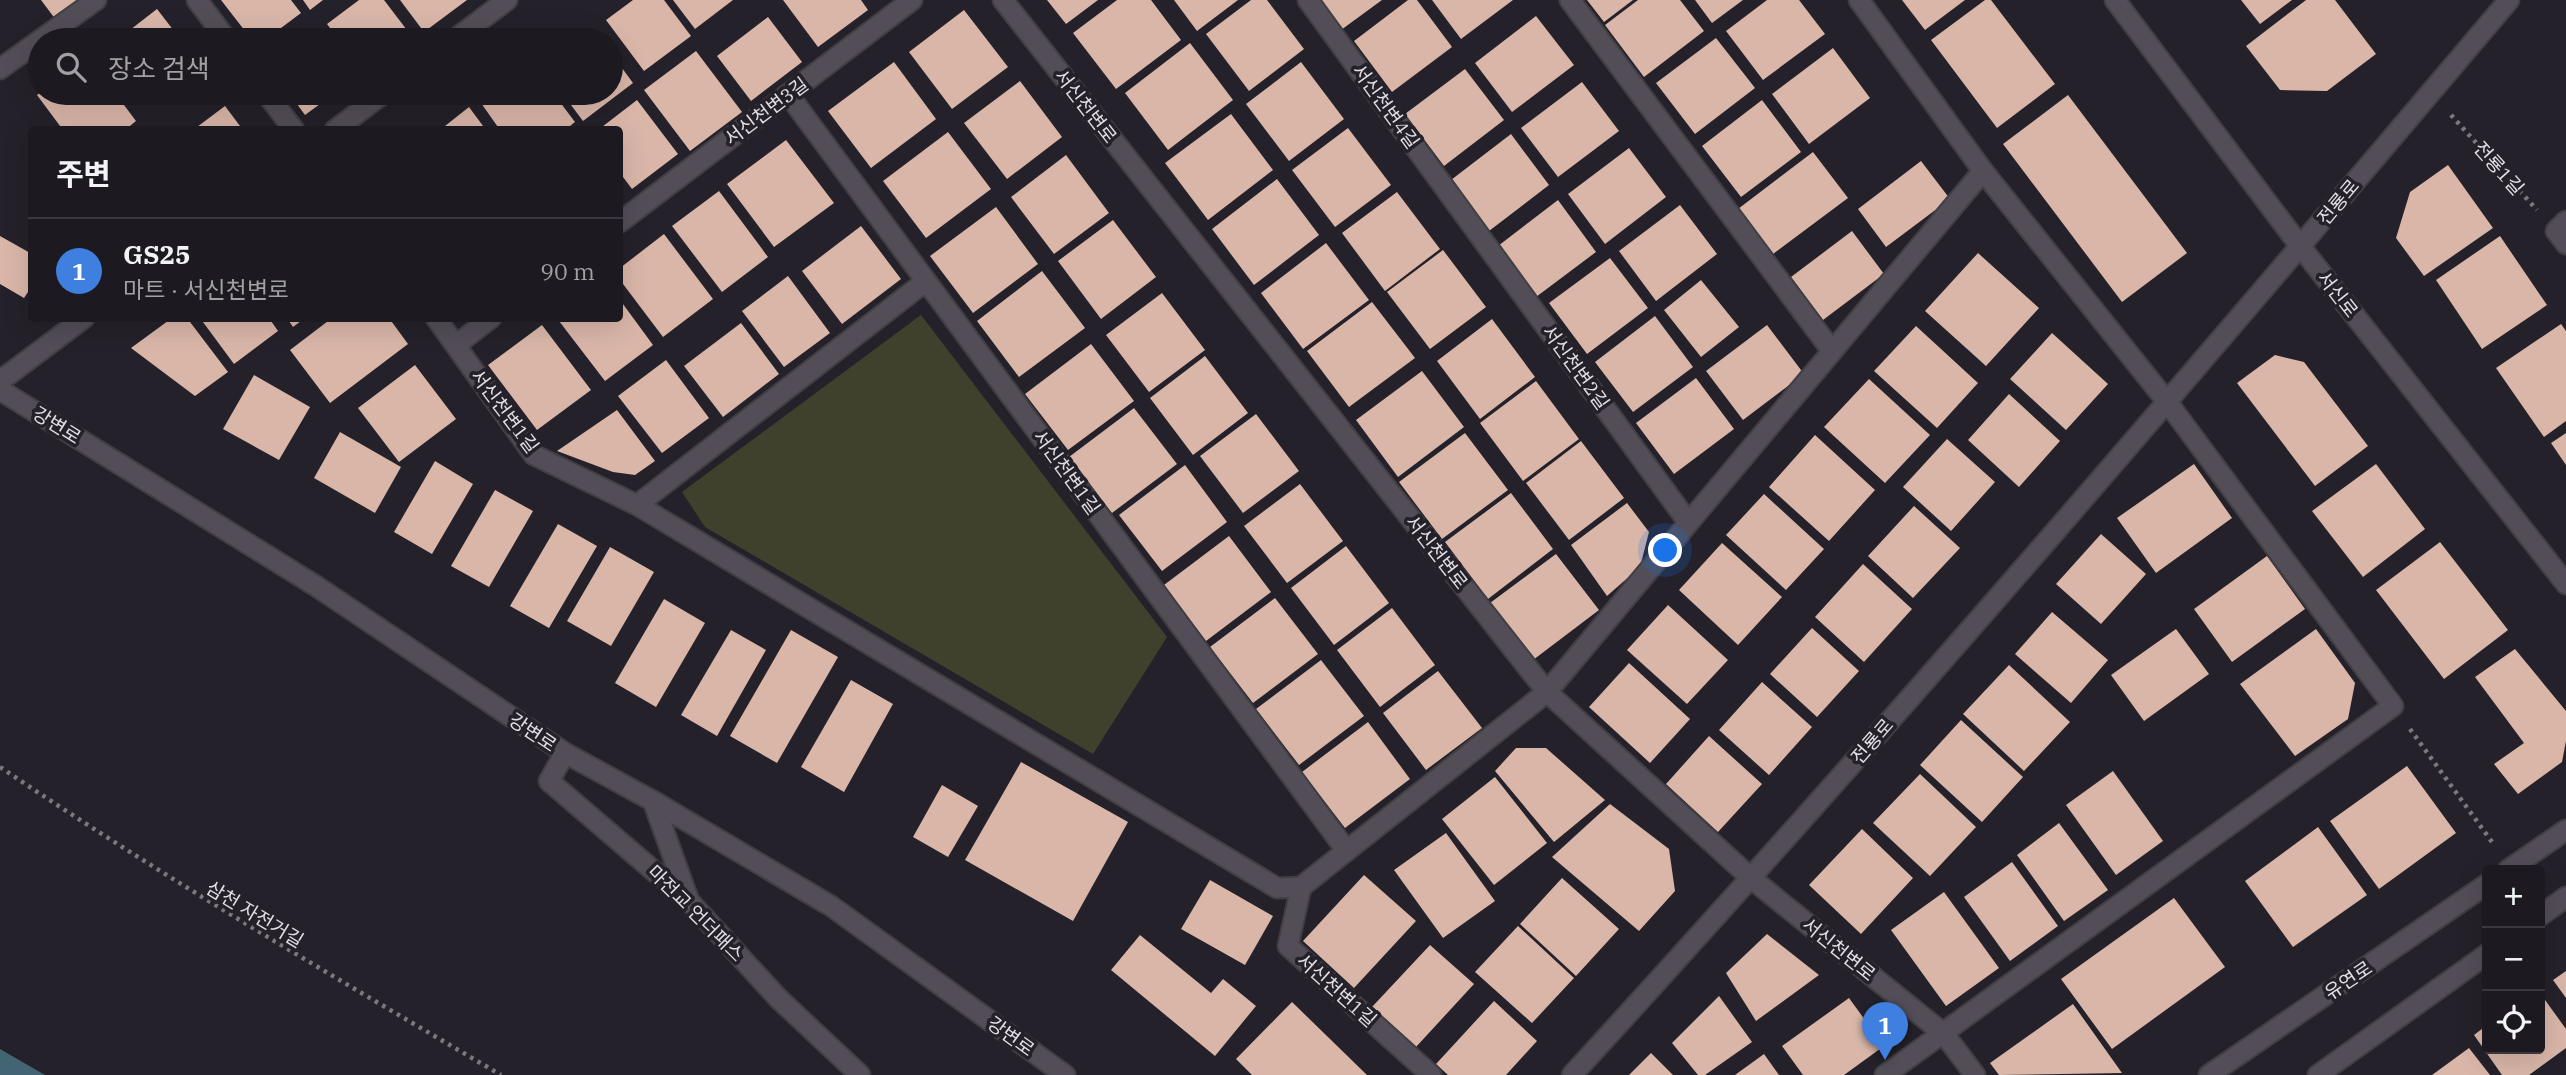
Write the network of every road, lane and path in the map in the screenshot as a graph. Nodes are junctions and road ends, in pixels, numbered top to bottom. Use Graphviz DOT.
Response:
graph roads {
  1 [pos="96,0"];
  2 [pos="197,0"];
  3 [pos="507,0"];
  4 [pos="912,0"];
  5 [pos="1003,0"];
  6 [pos="1308,0"];
  7 [pos="1570,0"];
  8 [pos="1859,0"];
  9 [pos="2115,0"];
  10 [pos="2509,0"];
  11 [pos="57,28"];
  12 [pos="218,28"];
  13 [pos="470,28"];
  14 [pos="28,49"];
  15 [pos="0,69"];
  16 [pos="2430,93"];
  17 [pos="788,94"];
  18 [pos="275,105"];
  19 [pos="368,105"];
  20 [pos="291,126"];
  21 [pos="340,126"];
  22 [pos="1983,171"];
  23 [pos="1463,212"];
  24 [pos="623,220"];
  25 [pos="2563,232"];
  26 [pos="2300,246"];
  27 [pos="926,281"];
  28 [pos="79,322"];
  29 [pos="439,322"];
  30 [pos="486,322"];
  31 [pos="456,345"];
  32 [pos="1832,351"];
  33 [pos="0,382"];
  34 [pos="0,390"];
  35 [pos="2168,403"];
  36 [pos="637,505"];
  37 [pos="1688,522"];
  38 [pos="2566,584"];
  39 [pos="1548,692"];
  40 [pos="2393,706"];
  41 [pos="565,753"];
  42 [pos="0,767"];
  43 [pos="653,801"];
  44 [pos="2566,830"];
  45 [pos="2492,842"];
  46 [pos="1346,850"];
  47 [pos="2515,865"];
  48 [pos="1752,879"];
  49 [pos="1301,887"];
  50 [pos="2482,887"];
  51 [pos="2566,897"];
  52 [pos="690,902"];
  53 [pos="2545,912"];
  54 [pos="2482,958"];
  55 [pos="1944,1034"];
  56 [pos="501,1075"];
  57 [pos="860,1075"];
  58 [pos="1065,1075"];
  59 [pos="1431,1075"];
  60 [pos="1572,1075"];
  61 [pos="1885,1075"];
  62 [pos="1975,1075"];
  63 [pos="2209,1075"];
  64 [pos="2318,1075"];
  1 -- 11 [label="street"];
  2 -- 12 [label="street"];
  3 -- 13 [label="street"];
  4 -- 17 [label="street, 서신천변3길"];
  5 -- 39 [label="street, 서신천변로"];
  6 -- 23 [label="street, 서신천변4길"];
  7 -- 32 [label="street"];
  8 -- 22 [label="street"];
  9 -- 26 [label="street, 서신로"];
  10 -- 16 [label="street, 전룡로"];
  14 -- 15 [label="street"];
  16 -- 25 [label="path, 전룡1길"];
  16 -- 26 [label="street, 전룡로"];
  17 -- 24 [label="street, 서신천변3길"];
  17 -- 27 [label="street, 서신천변1길"];
  18 -- 20 [label="street"];
  19 -- 21 [label="street"];
  22 -- 32 [label="street"];
  22 -- 35 [label="street"];
  23 -- 37 [label="street, 서신천변2길"];
  26 -- 35 [label="street, 전룡로"];
  26 -- 38 [label="street, 서신로"];
  27 -- 36 [label="street"];
  27 -- 46 [label="street, 서신천변1길"];
  28 -- 33 [label="street"];
  29 -- 31 [label="street, 서신천변1길"];
  30 -- 31 [label="street"];
  31 -- 36 [label="street, 서신천변1길"];
  32 -- 37 [label="street"];
  34 -- 41 [label="street, 강변로"];
  35 -- 40 [label="street"];
  35 -- 48 [label="street, 전룡로"];
  36 -- 49 [label="street, 서신천변1길"];
  37 -- 39 [label="street"];
  39 -- 46 [label="street"];
  39 -- 48 [label="street, 서신천변로"];
  40 -- 45 [label="path"];
  40 -- 55 [label="street"];
  41 -- 43 [label="street, 강변로"];
  41 -- 52 [label="street, 마전교 언더패스"];
  42 -- 56 [label="path, 삼천 자전거길"];
  43 -- 52 [label="street"];
  43 -- 58 [label="street, 강변로"];
  44 -- 47 [label="street"];
  46 -- 49 [label="street"];
  48 -- 55 [label="street, 서신천변로"];
  48 -- 60 [label="street, 전룡로"];
  49 -- 59 [label="street, 서신천변1길"];
  50 -- 63 [label="street, 유연로"];
  51 -- 53 [label="street"];
  52 -- 57 [label="street, 마전교 언더패스"];
  54 -- 64 [label="street"];
  55 -- 61 [label="street"];
  55 -- 62 [label="street, 서신천변로"];
}
